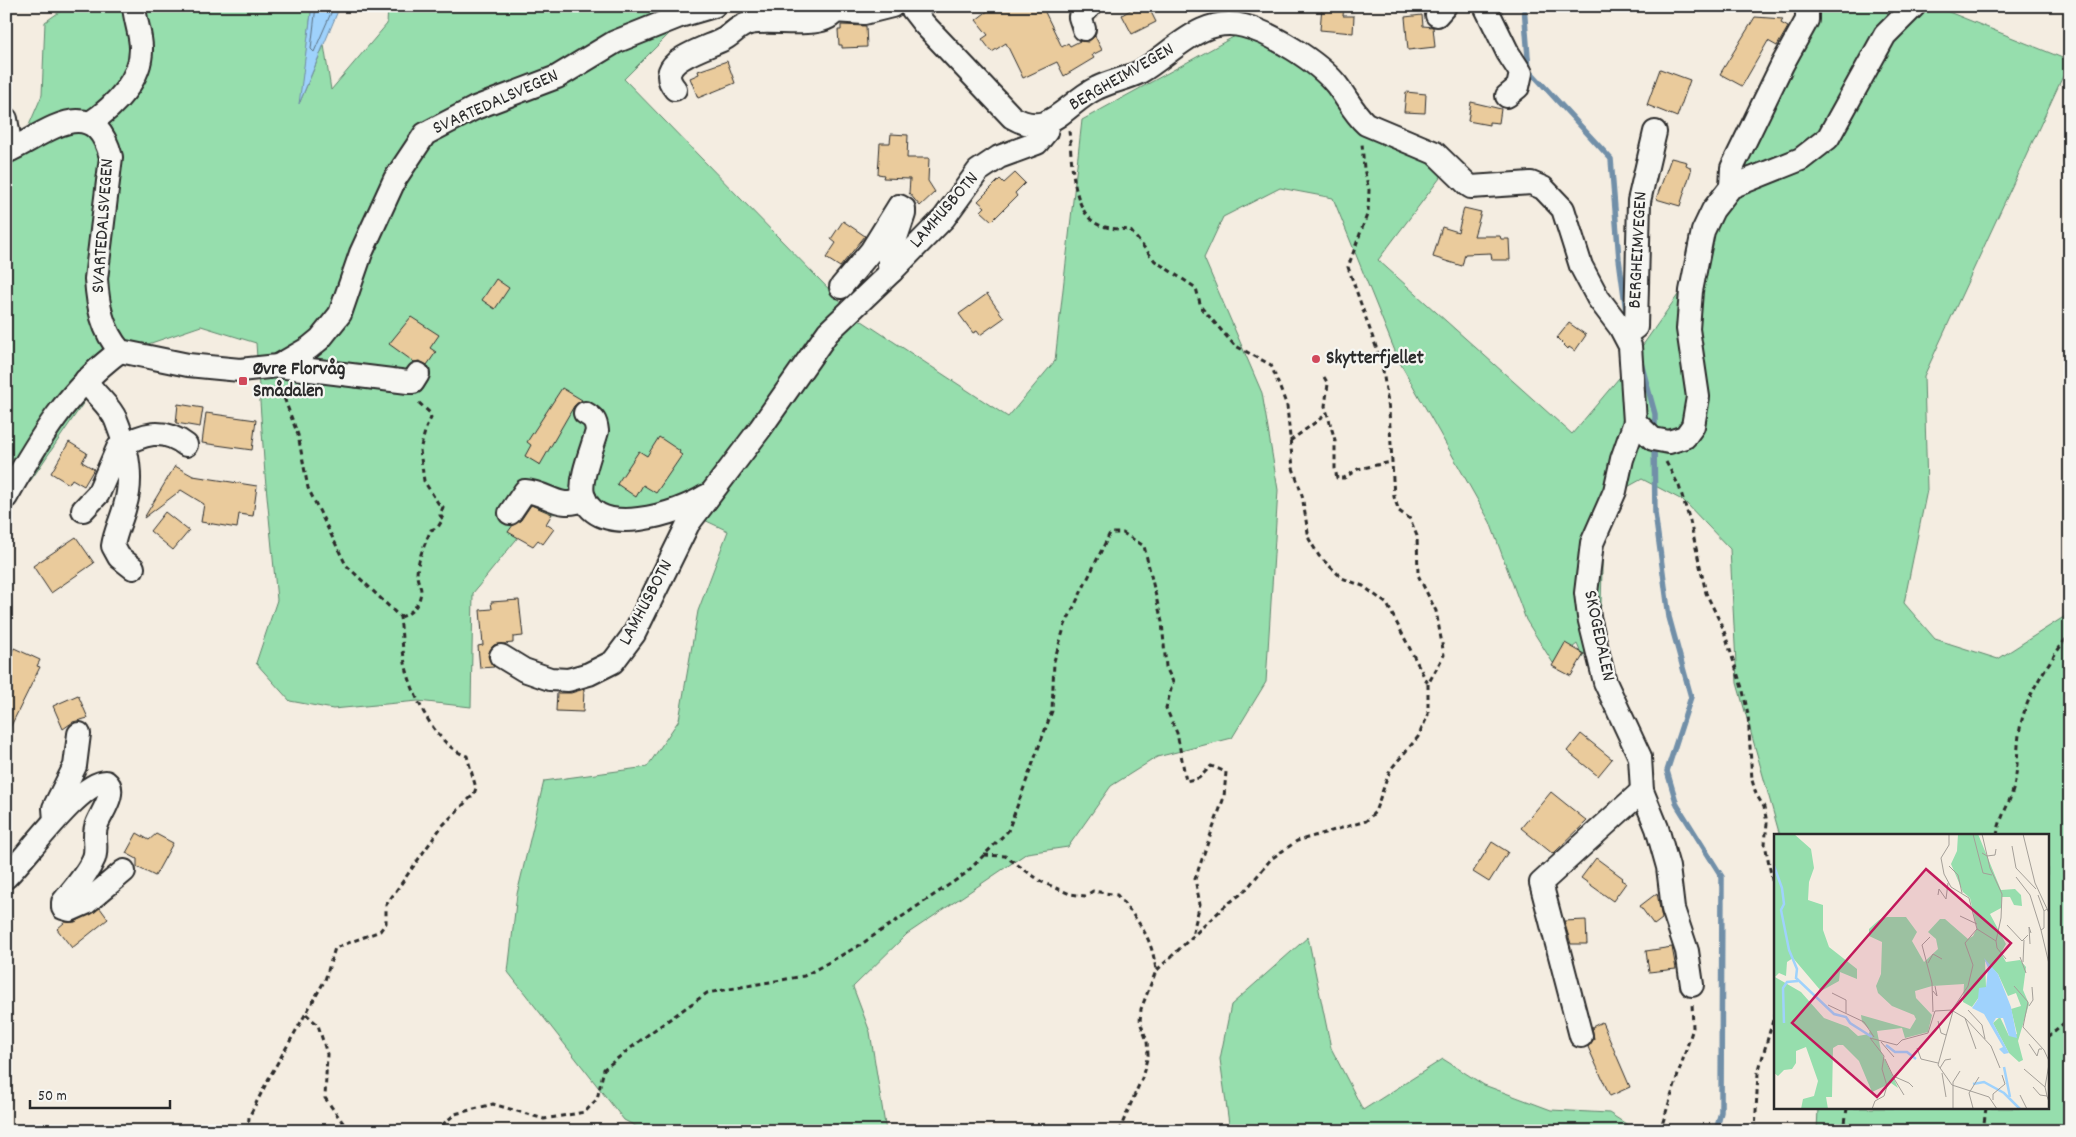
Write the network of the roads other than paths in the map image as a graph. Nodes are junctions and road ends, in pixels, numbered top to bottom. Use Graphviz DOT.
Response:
graph roads {
  1 [pos="134,6"];
  2 [pos="714,6"];
  3 [pos="791,6"];
  4 [pos="892,6"];
  5 [pos="910,6"];
  6 [pos="1090,6"];
  7 [pos="1485,6"];
  8 [pos="1914,6"];
  9 [pos="1809,8"];
  10 [pos="834,12"];
  11 [pos="1084,29"];
  12 [pos="675,89"];
  13 [pos="1507,96"];
  14 [pos="6,119"];
  15 [pos="90,122"];
  16 [pos="1048,123"];
  17 [pos="1655,132"];
  18 [pos="8,149"];
  19 [pos="1731,187"];
  20 [pos="892,271"];
  21 [pos="840,287"];
  22 [pos="1625,335"];
  23 [pos="120,351"];
  24 [pos="273,367"];
  25 [pos="418,374"];
  26 [pos="86,380"];
  27 [pos="586,413"];
  28 [pos="1635,422"];
  29 [pos="124,445"];
  30 [pos="186,445"];
  31 [pos="713,492"];
  32 [pos="6,497"];
  33 [pos="585,499"];
  34 [pos="83,510"];
  35 [pos="510,513"];
  36 [pos="132,568"];
  37 [pos="501,656"];
  38 [pos="79,734"];
  39 [pos="1642,791"];
  40 [pos="56,821"];
  41 [pos="124,872"];
  42 [pos="6,877"];
  43 [pos="1692,985"];
  44 [pos="1581,1036"];
  1 -- 15 [label="street"];
  2 -- 24 [label="street, SVARTEDALSVEGEN"];
  3 -- 10 [label="street"];
  4 -- 10 [label="street"];
  5 -- 16 [label="street, BERGHEIMVEGEN"];
  6 -- 11 [label="street"];
  7 -- 13 [label="street"];
  8 -- 19 [label="street"];
  9 -- 19 [label="street"];
  10 -- 12 [label="street"];
  14 -- 18 [label="street"];
  15 -- 18 [label="street"];
  15 -- 23 [label="street, SVARTEDALSVEGEN"];
  16 -- 20 [label="street, LAMHUSBOTN"];
  16 -- 22 [label="street, BERGHEIMVEGEN"];
  17 -- 22 [label="street, BERGHEIMVEGEN"];
  19 -- 28 [label="street"];
  20 -- 21 [label="street, LAMHUSBOTN"];
  20 -- 31 [label="street, LAMHUSBOTN"];
  22 -- 28 [label="street, BERGHEIMVEGEN"];
  23 -- 24 [label="street, SVARTEDALSVEGEN"];
  23 -- 26 [label="street"];
  24 -- 25 [label="street, SVARTEDALSVEGEN"];
  26 -- 29 [label="street"];
  26 -- 32 [label="street"];
  27 -- 33 [label="street"];
  28 -- 39 [label="street, SKOGEDALEN"];
  29 -- 30 [label="street"];
  29 -- 34 [label="street"];
  29 -- 36 [label="street"];
  31 -- 33 [label="street, LAMHUSBOTN"];
  31 -- 37 [label="street, LAMHUSBOTN"];
  33 -- 35 [label="street"];
  38 -- 40 [label="street"];
  39 -- 43 [label="street, SKOGEDALEN"];
  39 -- 44 [label="street"];
  40 -- 41 [label="street"];
  40 -- 42 [label="street"];
}
